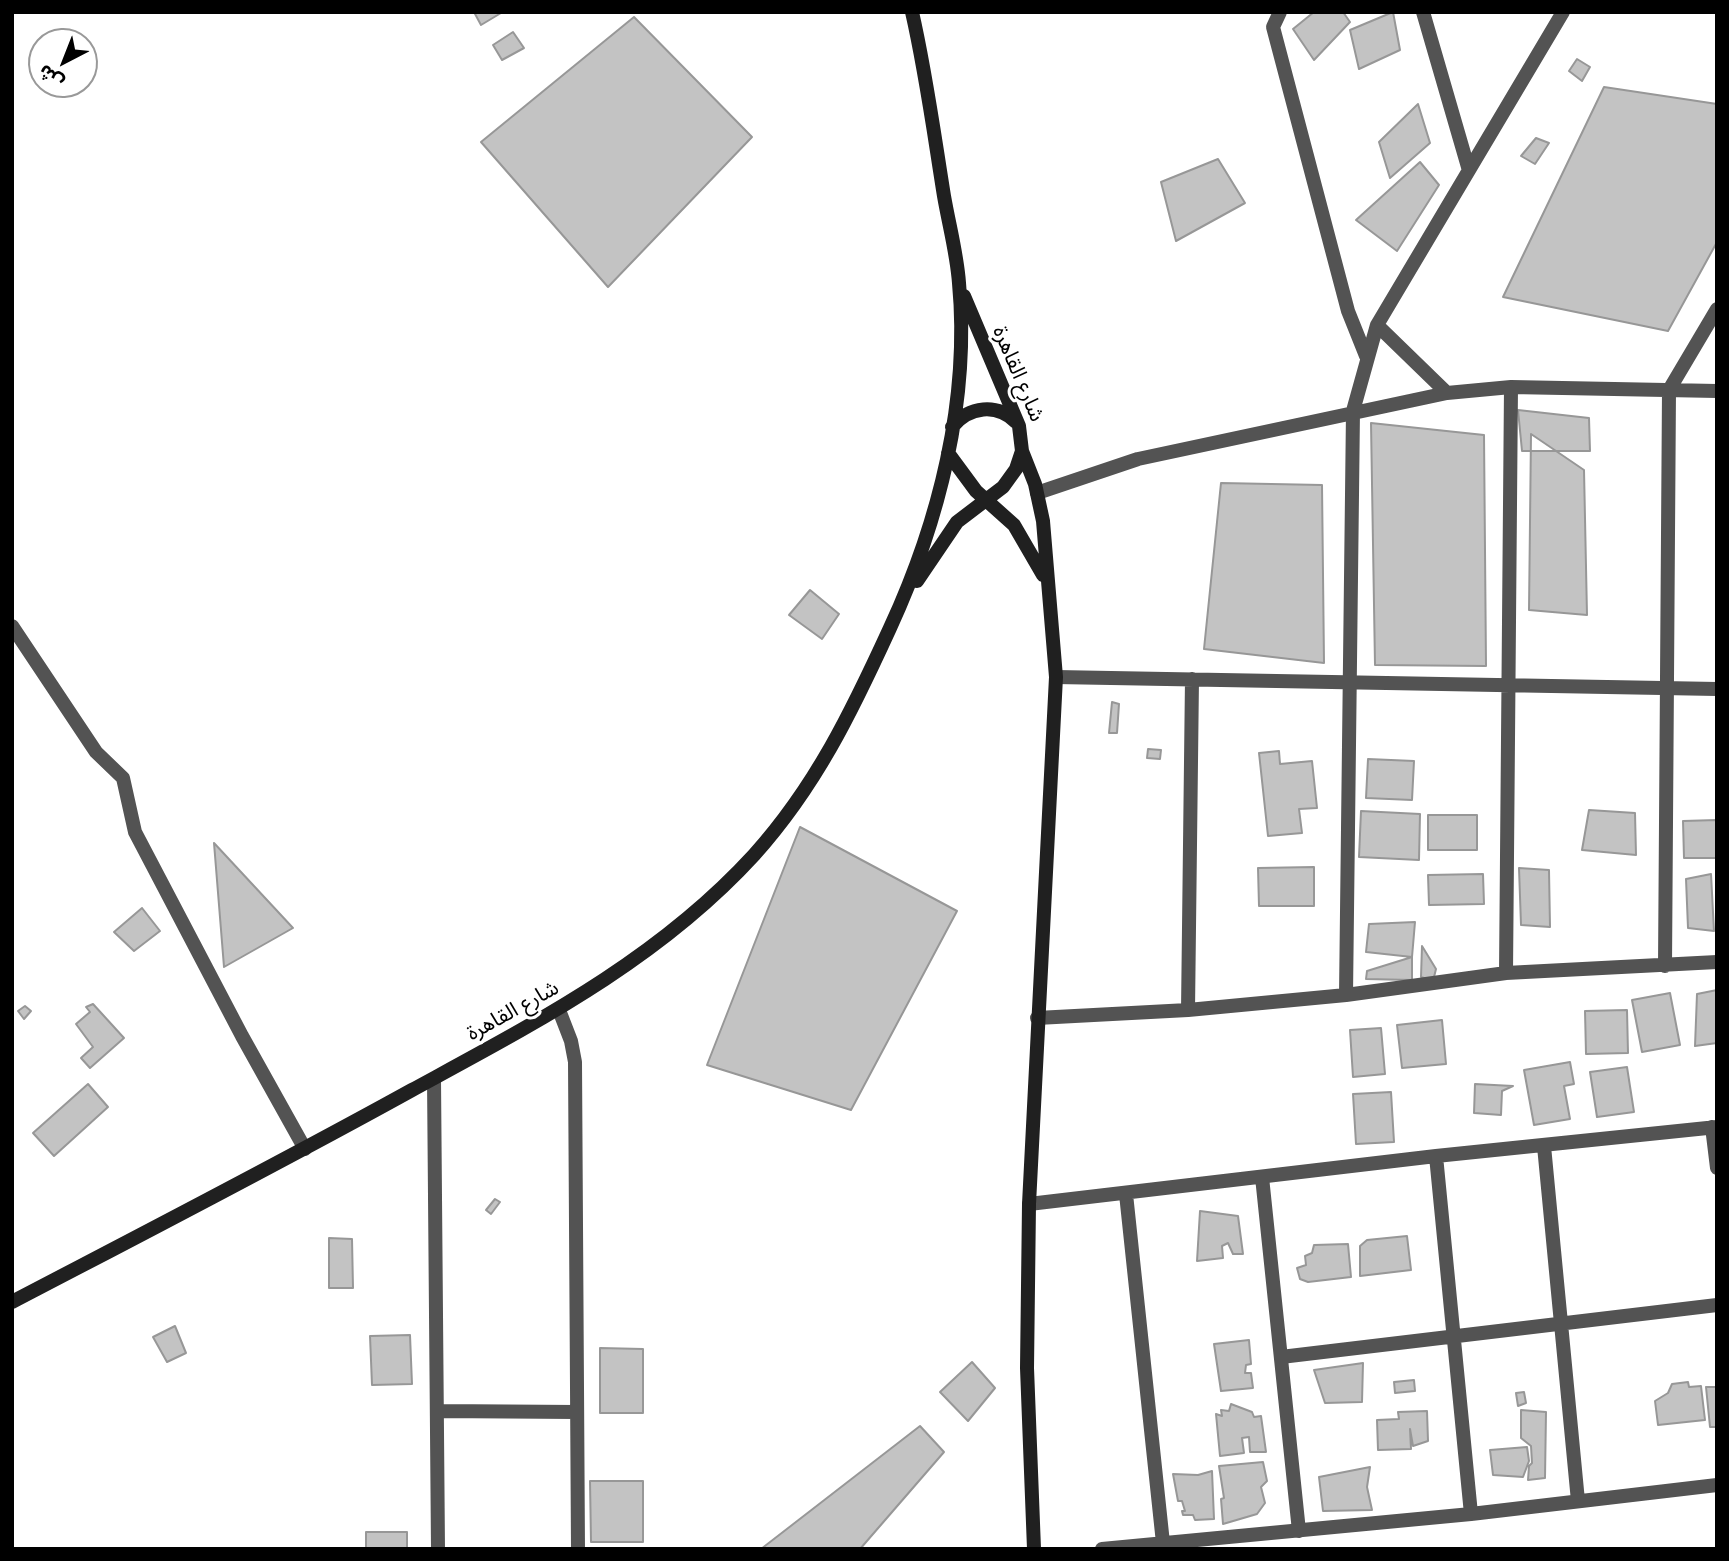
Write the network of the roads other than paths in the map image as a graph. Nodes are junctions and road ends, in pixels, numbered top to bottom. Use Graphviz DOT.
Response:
graph roads {
  1 [pos="912,12"];
  2 [pos="1280,12"];
  3 [pos="1423,12"];
  4 [pos="1563,12"];
  5 [pos="1468,167"];
  6 [pos="959,282"];
  7 [pos="1717,309"];
  8 [pos="1377,325"];
  9 [pos="1366,356"];
  10 [pos="1511,387"];
  11 [pos="1669,390"];
  12 [pos="1717,391"];
  13 [pos="1447,393"];
  14 [pos="1353,411"];
  15 [pos="1020,426"];
  16 [pos="952,428"];
  17 [pos="1022,451"];
  18 [pos="948,453"];
  19 [pos="1037,493"];
  20 [pos="987,501"];
  21 [pos="1048,590"];
  22 [pos="900,607"];
  23 [pos="12,626"];
  24 [pos="1056,677"];
  25 [pos="1192,679"];
  26 [pos="1349,684"];
  27 [pos="1507,684"];
  28 [pos="1667,688"];
  29 [pos="1717,689"];
  30 [pos="1717,962"];
  31 [pos="1665,966"];
  32 [pos="1506,973"];
  33 [pos="1346,995"];
  34 [pos="559,1010"];
  35 [pos="1188,1010"];
  36 [pos="1037,1018"];
  37 [pos="434,1079"];
  38 [pos="1714,1127"];
  39 [pos="1544,1146"];
  40 [pos="306,1149"];
  41 [pos="1436,1156"];
  42 [pos="1717,1168"];
  43 [pos="1262,1177"];
  44 [pos="1126,1194"];
  45 [pos="1029,1204"];
  46 [pos="12,1302"];
  47 [pos="1717,1305"];
  48 [pos="1561,1326"];
  49 [pos="1453,1338"];
  50 [pos="1281,1357"];
  51 [pos="438,1411"];
  52 [pos="576,1412"];
  53 [pos="1717,1485"];
  54 [pos="1578,1501"];
  55 [pos="1471,1514"];
  56 [pos="1299,1531"];
  57 [pos="1163,1543"];
  58 [pos="438,1549"];
  59 [pos="578,1549"];
  60 [pos="1034,1549"];
  61 [pos="1102,1549"];
  1 -- 6 [label="main road, شارع القاهرة"];
  2 -- 9 [label="street"];
  3 -- 5 [label="street"];
  4 -- 5 [label="street"];
  5 -- 8 [label="street"];
  6 -- 15 [label="main road, شارع القاهرة"];
  6 -- 16 [label="main road, شارع القاهرة"];
  7 -- 11 [label="street"];
  8 -- 9 [label="street"];
  8 -- 13 [label="street"];
  9 -- 14 [label="street"];
  10 -- 11 [label="street"];
  10 -- 13 [label="street"];
  10 -- 27 [label="street"];
  11 -- 12 [label="street"];
  11 -- 28 [label="street"];
  13 -- 14 [label="street"];
  14 -- 19 [label="street"];
  14 -- 26 [label="street"];
  15 -- 16 [label="main road"];
  15 -- 17 [label="main road, شارع القاهرة"];
  16 -- 18 [label="main road, شارع القاهرة"];
  17 -- 19 [label="main road"];
  17 -- 20 [label="main road, شارع القاهرة"];
  18 -- 20 [label="main road"];
  18 -- 22 [label="main road, شارع القاهرة"];
  19 -- 21 [label="main road"];
  20 -- 21 [label="main road"];
  20 -- 22 [label="main road, شارع القاهرة"];
  21 -- 24 [label="main road"];
  22 -- 34 [label="main road, شارع القاهرة"];
  23 -- 40 [label="street"];
  24 -- 25 [label="street"];
  24 -- 36 [label="main road"];
  25 -- 26 [label="street"];
  25 -- 35 [label="street"];
  26 -- 27 [label="street"];
  26 -- 33 [label="street"];
  27 -- 28 [label="street"];
  27 -- 32 [label="street"];
  28 -- 29 [label="street"];
  28 -- 31 [label="street"];
  30 -- 31 [label="street"];
  31 -- 32 [label="street"];
  32 -- 33 [label="street"];
  33 -- 35 [label="street"];
  34 -- 37 [label="main road, شارع القاهرة"];
  34 -- 52 [label="street"];
  35 -- 36 [label="street"];
  36 -- 45 [label="main road"];
  37 -- 40 [label="main road, شارع القاهرة"];
  37 -- 51 [label="street"];
  38 -- 39 [label="street"];
  38 -- 42 [label="street"];
  39 -- 41 [label="street"];
  39 -- 48 [label="street"];
  40 -- 46 [label="main road, شارع القاهرة"];
  41 -- 43 [label="street"];
  41 -- 49 [label="street"];
  43 -- 44 [label="street"];
  43 -- 50 [label="street"];
  44 -- 45 [label="street"];
  44 -- 57 [label="street"];
  45 -- 60 [label="main road"];
  47 -- 48 [label="street"];
  48 -- 49 [label="street"];
  48 -- 54 [label="street"];
  49 -- 50 [label="street"];
  49 -- 55 [label="street"];
  50 -- 56 [label="street"];
  51 -- 52 [label="street"];
  51 -- 58 [label="street"];
  52 -- 59 [label="street"];
  53 -- 54 [label="street"];
  54 -- 55 [label="street"];
  55 -- 56 [label="street"];
  56 -- 57 [label="street"];
  57 -- 61 [label="street"];
}
